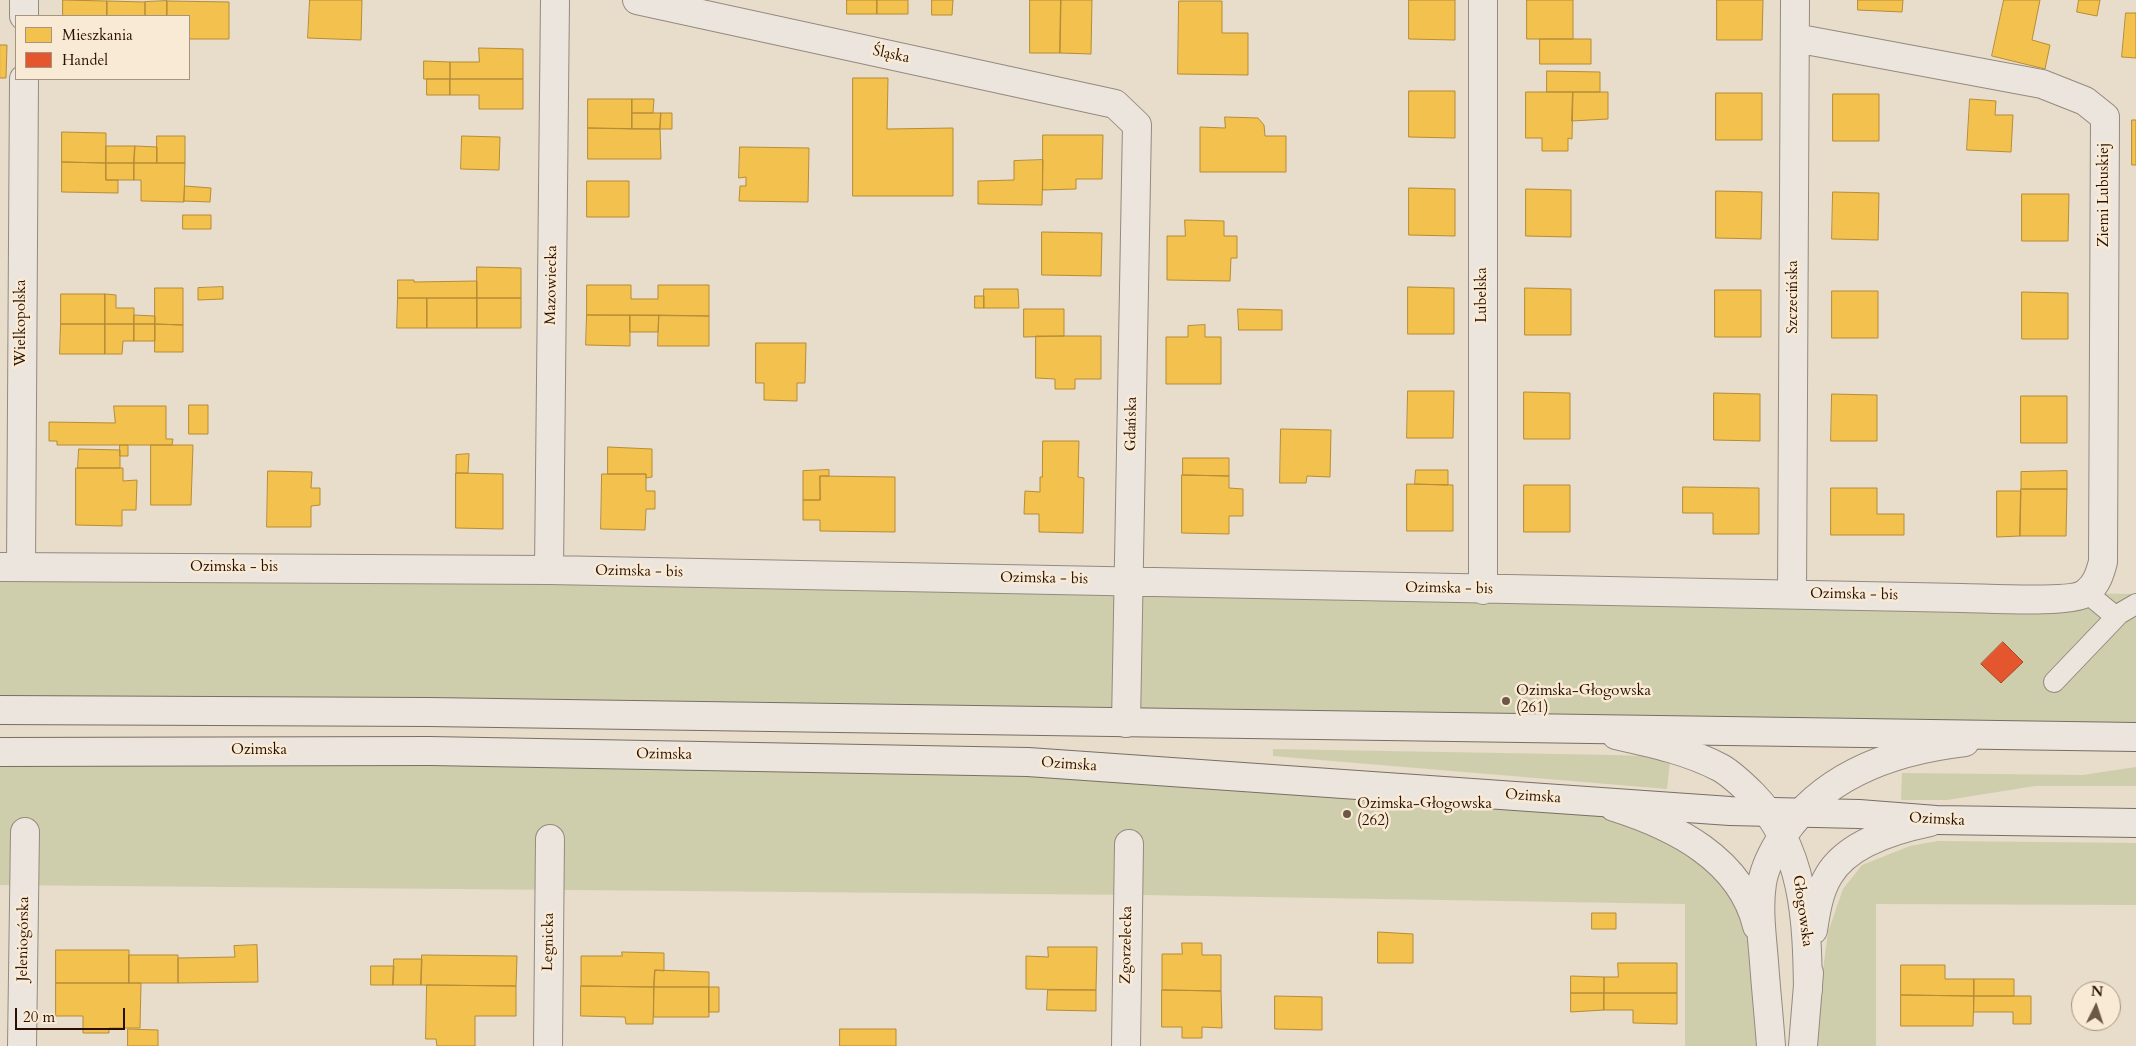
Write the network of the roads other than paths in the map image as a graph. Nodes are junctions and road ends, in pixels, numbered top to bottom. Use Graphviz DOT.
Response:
graph roads {
  1 [pos="24,0"];
  2 [pos="555,0"];
  3 [pos="638,0"];
  4 [pos="1483,0"];
  5 [pos="1795,0"];
  6 [pos="24,15"];
  7 [pos="1795,38"];
  8 [pos="24,80"];
  9 [pos="1137,125"];
  10 [pos="10,567"];
  11 [pos="548,570"];
  12 [pos="1130,580"];
  13 [pos="1483,590"];
  14 [pos="2086,593"];
  15 [pos="1792,594"];
  16 [pos="2136,604"];
  17 [pos="2116,617"];
  18 [pos="2054,682"];
  19 [pos="0,710"];
  20 [pos="1126,723"];
  21 [pos="1577,730"];
  22 [pos="2061,736"];
  23 [pos="2136,737"];
  24 [pos="0,752"];
  25 [pos="1594,801"];
  26 [pos="1768,812"];
  27 [pos="1801,814"];
  28 [pos="1936,820"];
  29 [pos="2136,823"];
  30 [pos="25,832"];
  31 [pos="1783,837"];
  32 [pos="550,839"];
  33 [pos="1129,844"];
  34 [pos="1763,955"];
  35 [pos="1808,990"];
  36 [pos="22,1046"];
  37 [pos="548,1046"];
  38 [pos="1126,1046"];
  39 [pos="1771,1046"];
  40 [pos="1803,1046"];
  1 -- 6 [label="street"];
  2 -- 11 [label="street, Mazowiecka"];
  3 -- 9 [label="street, Śląska"];
  4 -- 13 [label="street, Lubelska"];
  5 -- 7 [label="street, Szczecińska"];
  7 -- 14 [label="street, Ziemi Lubuskiej"];
  7 -- 15 [label="street, Szczecińska"];
  8 -- 10 [label="street, Wielkopolska"];
  9 -- 12 [label="street, Gdańska"];
  10 -- 11 [label="street, Ozimska - bis"];
  11 -- 12 [label="street, Ozimska - bis"];
  12 -- 13 [label="street, Ozimska - bis"];
  12 -- 20 [label="street, Gdańska"];
  13 -- 15 [label="street, Ozimska - bis"];
  14 -- 15 [label="street, Ozimska - bis"];
  14 -- 17 [label="lane"];
  16 -- 17 [label="lane"];
  17 -- 18 [label="lane"];
  19 -- 20 [label="street"];
  20 -- 21 [label="street"];
  21 -- 22 [label="street"];
  21 -- 26 [label="street, Głogowska"];
  22 -- 23 [label="street"];
  22 -- 27 [label="street"];
  24 -- 25 [label="street, Ozimska"];
  25 -- 26 [label="street, Ozimska"];
  25 -- 34 [label="street"];
  26 -- 27 [label="street, Ozimska"];
  26 -- 31 [label="street, Głogowska"];
  27 -- 28 [label="street, Ozimska"];
  27 -- 31 [label="street"];
  28 -- 29 [label="street, Ozimska"];
  28 -- 35 [label="street, Głogowska"];
  30 -- 36 [label="street, Jeleniogórska"];
  31 -- 34 [label="street"];
  31 -- 35 [label="street, Głogowska"];
  32 -- 37 [label="street, Legnicka"];
  33 -- 38 [label="street, Zgorzelecka"];
  34 -- 39 [label="street"];
  35 -- 40 [label="street, Głogowska"];
}
